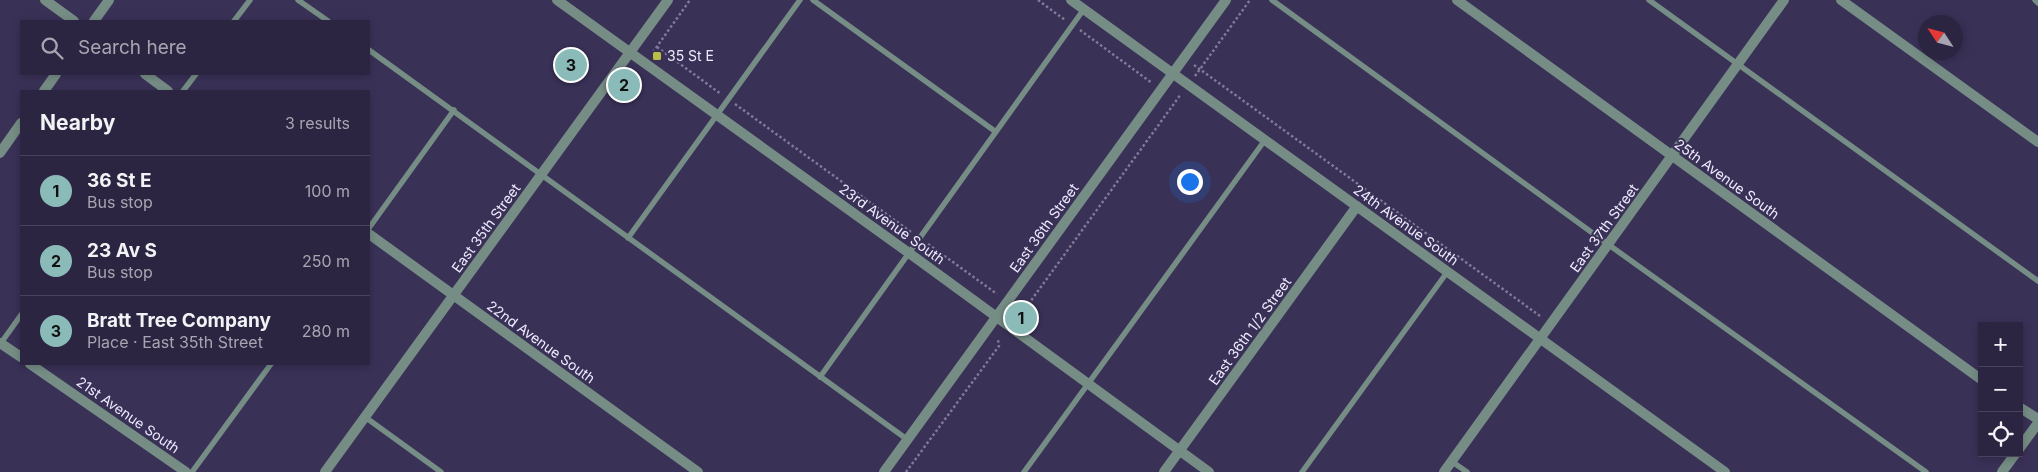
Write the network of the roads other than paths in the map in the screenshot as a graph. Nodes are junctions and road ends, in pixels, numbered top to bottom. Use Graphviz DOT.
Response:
graph roads {
  1 [pos="45,0"];
  2 [pos="109,0"];
  3 [pos="250,0"];
  4 [pos="298,0"];
  5 [pos="557,0"];
  6 [pos="668,0"];
  7 [pos="800,0"];
  8 [pos="813,0"];
  9 [pos="1071,0"];
  10 [pos="1226,0"];
  11 [pos="1272,0"];
  12 [pos="1457,0"];
  13 [pos="1649,0"];
  14 [pos="1784,0"];
  15 [pos="1840,0"];
  16 [pos="2034,0"];
  17 [pos="2038,2"];
  18 [pos="1084,9"];
  19 [pos="73,20"];
  20 [pos="95,20"];
  21 [pos="235,20"];
  22 [pos="327,20"];
  23 [pos="370,51"];
  24 [pos="630,53"];
  25 [pos="1738,64"];
  26 [pos="1173,74"];
  27 [pos="55,75"];
  28 [pos="146,75"];
  29 [pos="195,75"];
  30 [pos="45,90"];
  31 [pos="167,90"];
  32 [pos="184,90"];
  33 [pos="454,110"];
  34 [pos="717,115"];
  35 [pos="20,124"];
  36 [pos="996,132"];
  37 [pos="1265,140"];
  38 [pos="2038,142"];
  39 [pos="0,153"];
  40 [pos="1672,156"];
  41 [pos="542,175"];
  42 [pos="1357,206"];
  43 [pos="370,227"];
  44 [pos="370,235"];
  45 [pos="628,238"];
  46 [pos="1609,245"];
  47 [pos="909,253"];
  48 [pos="1448,272"];
  49 [pos="2038,281"];
  50 [pos="454,295"];
  51 [pos="20,316"];
  52 [pos="998,317"];
  53 [pos="1542,338"];
  54 [pos="0,343"];
  55 [pos="20,356"];
  56 [pos="31,365"];
  57 [pos="270,365"];
  58 [pos="820,377"];
  59 [pos="1978,377"];
  60 [pos="1089,383"];
  61 [pos="2023,410"];
  62 [pos="365,417"];
  63 [pos="2038,419"];
  64 [pos="2038,423"];
  65 [pos="908,440"];
  66 [pos="2023,444"];
  67 [pos="1180,451"];
  68 [pos="2013,457"];
  69 [pos="1452,461"];
  70 [pos="186,472"];
  71 [pos="192,472"];
  72 [pos="325,472"];
  73 [pos="441,472"];
  74 [pos="698,472"];
  75 [pos="884,472"];
  76 [pos="1024,472"];
  77 [pos="1164,472"];
  78 [pos="1209,472"];
  79 [pos="1302,472"];
  80 [pos="1444,472"];
  81 [pos="1467,472"];
  82 [pos="1725,472"];
  83 [pos="1926,472"];
  84 [pos="2002,472"];
  1 -- 19 [label="street"];
  2 -- 20 [label="street"];
  3 -- 21 [label="lane"];
  4 -- 22 [label="lane"];
  5 -- 24 [label="street, 23rd Avenue South"];
  6 -- 24 [label="street, East 35th Street"];
  7 -- 34 [label="lane"];
  8 -- 36 [label="lane"];
  9 -- 18 [label="street, 24th Avenue South"];
  10 -- 26 [label="street, East 36th Street"];
  11 -- 46 [label="lane"];
  12 -- 40 [label="street, 25th Avenue South"];
  13 -- 25 [label="lane"];
  14 -- 25 [label="street, East 37th Street"];
  15 -- 38 [label="street"];
  16 -- 17 [label="lane"];
  18 -- 26 [label="street, 24th Avenue South"];
  18 -- 36 [label="lane"];
  23 -- 33 [label="lane"];
  24 -- 34 [label="street, 23rd Avenue South"];
  24 -- 41 [label="street, East 35th Street"];
  25 -- 40 [label="street, East 37th Street"];
  25 -- 49 [label="lane"];
  26 -- 37 [label="street, 24th Avenue South"];
  26 -- 52 [label="street, East 36th Street"];
  27 -- 30 [label="street"];
  28 -- 31 [label="street"];
  29 -- 32 [label="lane"];
  33 -- 41 [label="lane"];
  33 -- 43 [label="lane"];
  34 -- 45 [label="lane"];
  34 -- 47 [label="street, 23rd Avenue South"];
  35 -- 39 [label="street"];
  36 -- 47 [label="lane"];
  37 -- 42 [label="street, 24th Avenue South"];
  37 -- 60 [label="lane"];
  40 -- 46 [label="street, East 37th Street"];
  40 -- 59 [label="street, 25th Avenue South"];
  41 -- 45 [label="lane"];
  41 -- 50 [label="street, East 35th Street"];
  42 -- 48 [label="street, 24th Avenue South"];
  42 -- 67 [label="street, East 36th 1/2 Street"];
  44 -- 50 [label="street, 22nd Avenue South"];
  45 -- 58 [label="lane"];
  46 -- 53 [label="street, East 37th Street"];
  46 -- 83 [label="lane"];
  47 -- 52 [label="street, 23rd Avenue South"];
  47 -- 58 [label="lane"];
  48 -- 53 [label="street, 24th Avenue South"];
  48 -- 79 [label="lane"];
  50 -- 62 [label="street, East 35th Street"];
  50 -- 74 [label="street, 22nd Avenue South"];
  51 -- 54 [label="lane"];
  52 -- 60 [label="street, 23rd Avenue South"];
  52 -- 65 [label="street, East 36th Street"];
  53 -- 69 [label="street, East 37th Street"];
  53 -- 82 [label="street, 24th Avenue South"];
  54 -- 55 [label="street"];
  56 -- 70 [label="street, 21st Avenue South"];
  57 -- 71 [label="lane"];
  58 -- 65 [label="lane"];
  60 -- 67 [label="street, 23rd Avenue South"];
  60 -- 76 [label="lane"];
  61 -- 63 [label="street"];
  62 -- 72 [label="street, East 35th Street"];
  62 -- 73 [label="lane"];
  64 -- 66 [label="street"];
  65 -- 75 [label="street, East 36th Street"];
  67 -- 77 [label="street, East 36th 1/2 Street"];
  67 -- 78 [label="street, 23rd Avenue South"];
  68 -- 84 [label="street"];
  69 -- 80 [label="street, East 37th Street"];
  69 -- 81 [label="lane"];
}
